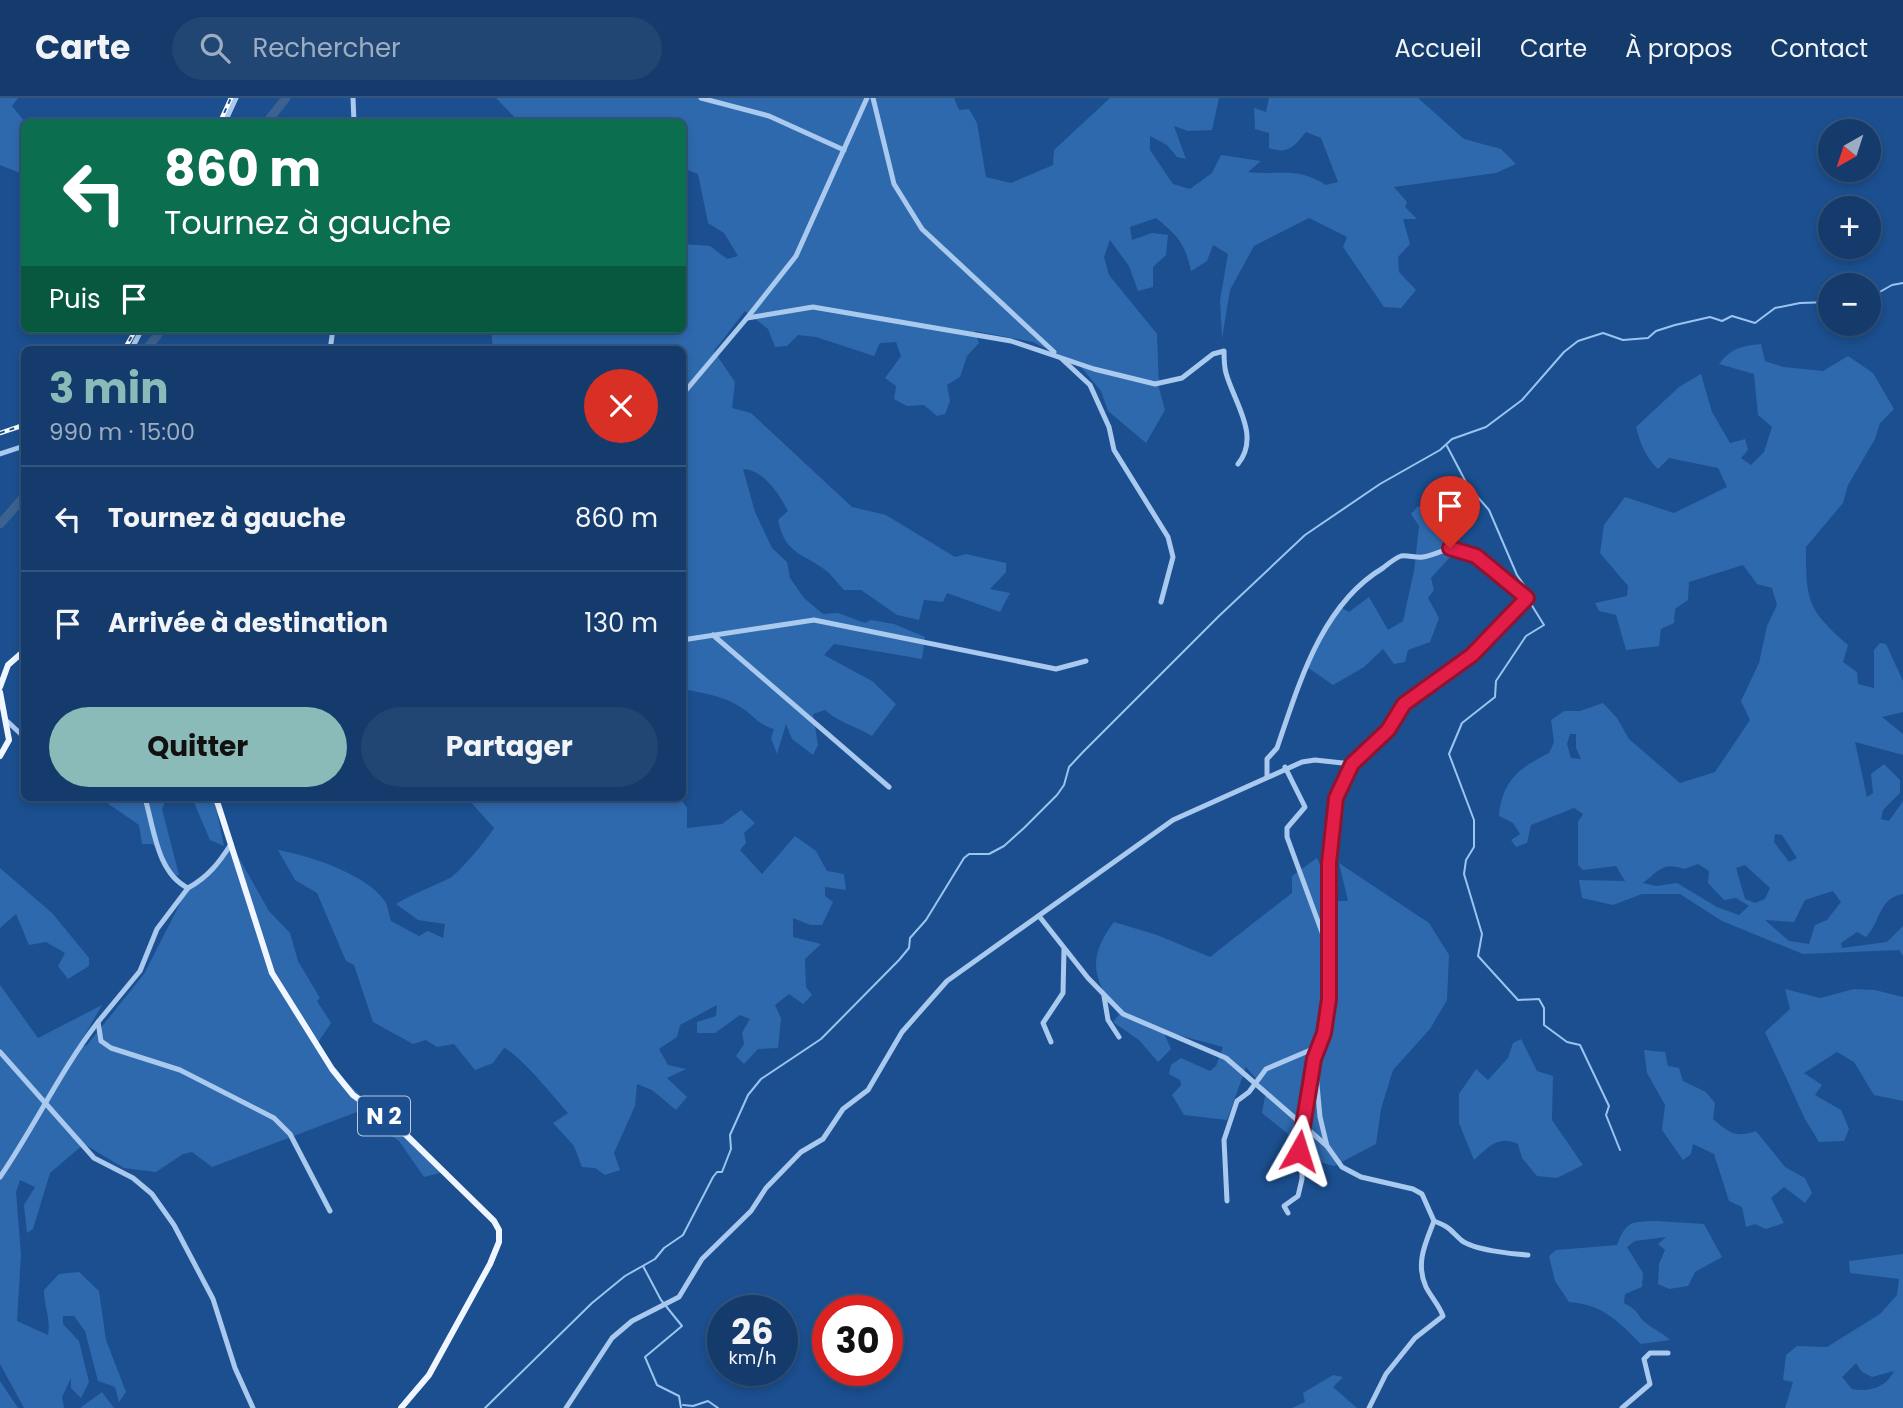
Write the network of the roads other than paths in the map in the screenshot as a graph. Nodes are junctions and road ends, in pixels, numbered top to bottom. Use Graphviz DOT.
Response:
graph roads {
  1 [pos="236,98"];
  2 [pos="353,98"];
  3 [pos="701,98"];
  4 [pos="867,98"];
  5 [pos="873,98"];
  6 [pos="226,119"];
  7 [pos="354,119"];
  8 [pos="844,150"];
  9 [pos="747,318"];
  10 [pos="1058,355"];
  11 [pos="686,391"];
  12 [pos="21,447"];
  13 [pos="0,454"];
  14 [pos="1237,464"];
  15 [pos="1161,603"];
  16 [pos="713,635"];
  17 [pos="686,639"];
  18 [pos="21,654"];
  19 [pos="1086,661"];
  20 [pos="0,690"];
  21 [pos="8,722"];
  22 [pos="21,734"];
  23 [pos="0,756"];
  24 [pos="1352,764"];
  25 [pos="1285,767"];
  26 [pos="1267,777"];
  27 [pos="889,787"];
  28 [pos="146,801"];
  29 [pos="217,801"];
  30 [pos="231,844"];
  31 [pos="188,888"];
  32 [pos="1039,916"];
  33 [pos="1064,948"];
  34 [pos="1330,952"];
  35 [pos="1104,996"];
  36 [pos="98,1022"];
  37 [pos="1119,1037"];
  38 [pos="1051,1042"];
  39 [pos="1321,1046"];
  40 [pos="0,1052"];
  41 [pos="1256,1082"];
  42 [pos="47,1104"];
  43 [pos="1301,1124"];
  44 [pos="1327,1146"];
  45 [pos="0,1177"];
  46 [pos="1227,1201"];
  47 [pos="330,1212"];
  48 [pos="1288,1213"];
  49 [pos="1434,1221"];
  50 [pos="1528,1255"];
  51 [pos="1668,1353"];
  52 [pos="253,1408"];
  53 [pos="401,1408"];
  54 [pos="566,1408"];
  55 [pos="1369,1408"];
  56 [pos="1622,1408"];
  1 -- 6 [label="street"];
  2 -- 7 [label="street"];
  3 -- 8 [label="street"];
  4 -- 8 [label="street"];
  5 -- 10 [label="street"];
  8 -- 9 [label="street"];
  9 -- 10 [label="street"];
  9 -- 11 [label="street"];
  10 -- 14 [label="street"];
  10 -- 15 [label="street"];
  12 -- 13 [label="street"];
  16 -- 17 [label="street"];
  16 -- 19 [label="street"];
  16 -- 27 [label="street"];
  18 -- 20 [label="main road"];
  20 -- 21 [label="main road"];
  21 -- 22 [label="street"];
  21 -- 23 [label="main road"];
  24 -- 25 [label="street"];
  24 -- 26 [label="street"];
  24 -- 34 [label="street"];
  25 -- 26 [label="street"];
  25 -- 34 [label="street"];
  26 -- 32 [label="street"];
  28 -- 31 [label="street"];
  29 -- 30 [label="main road, N 2"];
  30 -- 31 [label="street"];
  30 -- 53 [label="main road, N 2"];
  31 -- 36 [label="street"];
  32 -- 33 [label="street"];
  32 -- 54 [label="street"];
  33 -- 35 [label="street"];
  33 -- 38 [label="street"];
  34 -- 39 [label="street"];
  35 -- 37 [label="street"];
  35 -- 41 [label="street"];
  36 -- 42 [label="street"];
  36 -- 47 [label="street"];
  39 -- 41 [label="street"];
  39 -- 43 [label="street"];
  39 -- 44 [label="street"];
  40 -- 42 [label="street"];
  41 -- 43 [label="street"];
  41 -- 46 [label="street"];
  42 -- 45 [label="street"];
  42 -- 52 [label="street"];
  43 -- 44 [label="street"];
  43 -- 48 [label="street"];
  44 -- 49 [label="street"];
  49 -- 50 [label="street"];
  49 -- 55 [label="street"];
  51 -- 56 [label="street"];
}
